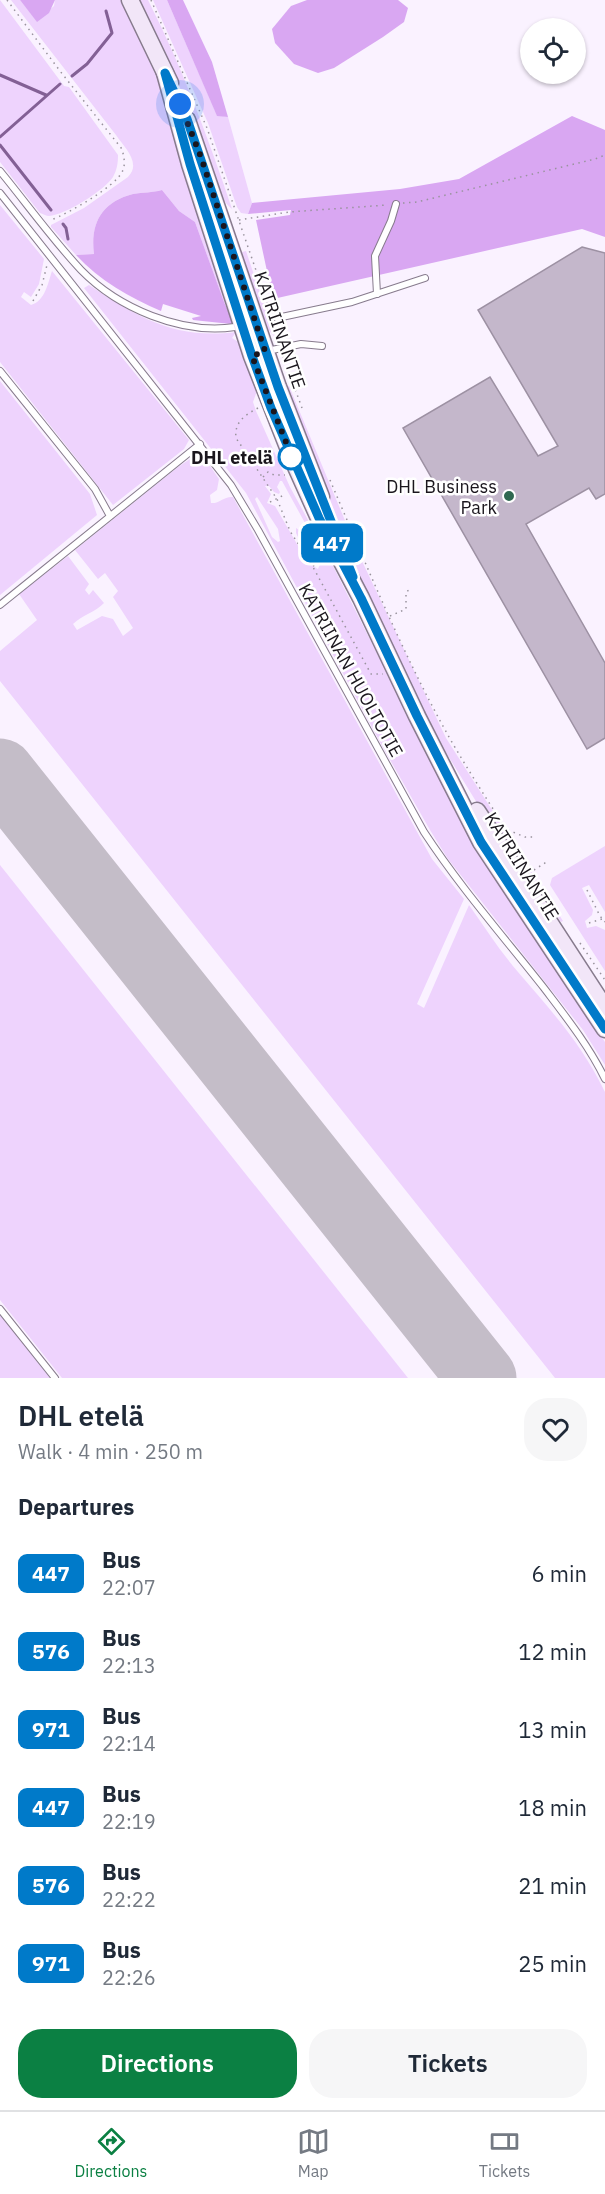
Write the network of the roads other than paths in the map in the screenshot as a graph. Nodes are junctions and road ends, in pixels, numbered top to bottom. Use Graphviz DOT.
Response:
graph roads {
  1 [pos="130,0"];
  2 [pos="0,171"];
  3 [pos="0,193"];
  4 [pos="396,204"];
  5 [pos="41,222"];
  6 [pos="26,226"];
  7 [pos="425,278"];
  8 [pos="377,294"];
  9 [pos="277,318"];
  10 [pos="235,327"];
  11 [pos="322,346"];
  12 [pos="266,351"];
  13 [pos="0,371"];
  14 [pos="200,444"];
  15 [pos="111,516"];
  16 [pos="0,605"];
  17 [pos="417,716"];
  18 [pos="605,1008"];
  19 [pos="605,1029"];
  20 [pos="605,1079"];
  21 [pos="0,1309"];
  22 [pos="55,1378"];
  1 -- 12 [label="main road, KATRIINANTIE"];
  2 -- 5 [label="lane"];
  3 -- 6 [label="lane, KATRIINAN HUOLTOTIE"];
  4 -- 8 [label="lane"];
  5 -- 6 [label="lane"];
  5 -- 10 [label="lane"];
  6 -- 14 [label="lane, KATRIINAN HUOLTOTIE"];
  7 -- 8 [label="lane"];
  8 -- 9 [label="lane"];
  11 -- 12 [label="lane"];
  12 -- 17 [label="main road, KATRIINANTIE"];
  13 -- 15 [label="lane"];
  14 -- 15 [label="lane"];
  14 -- 20 [label="lane, KATRIINAN HUOLTOTIE"];
  15 -- 16 [label="lane"];
  17 -- 18 [label="main road, KATRIINANTIE"];
  17 -- 19 [label="main road, KATRIINANTIE"];
  21 -- 22 [label="lane"];
}
